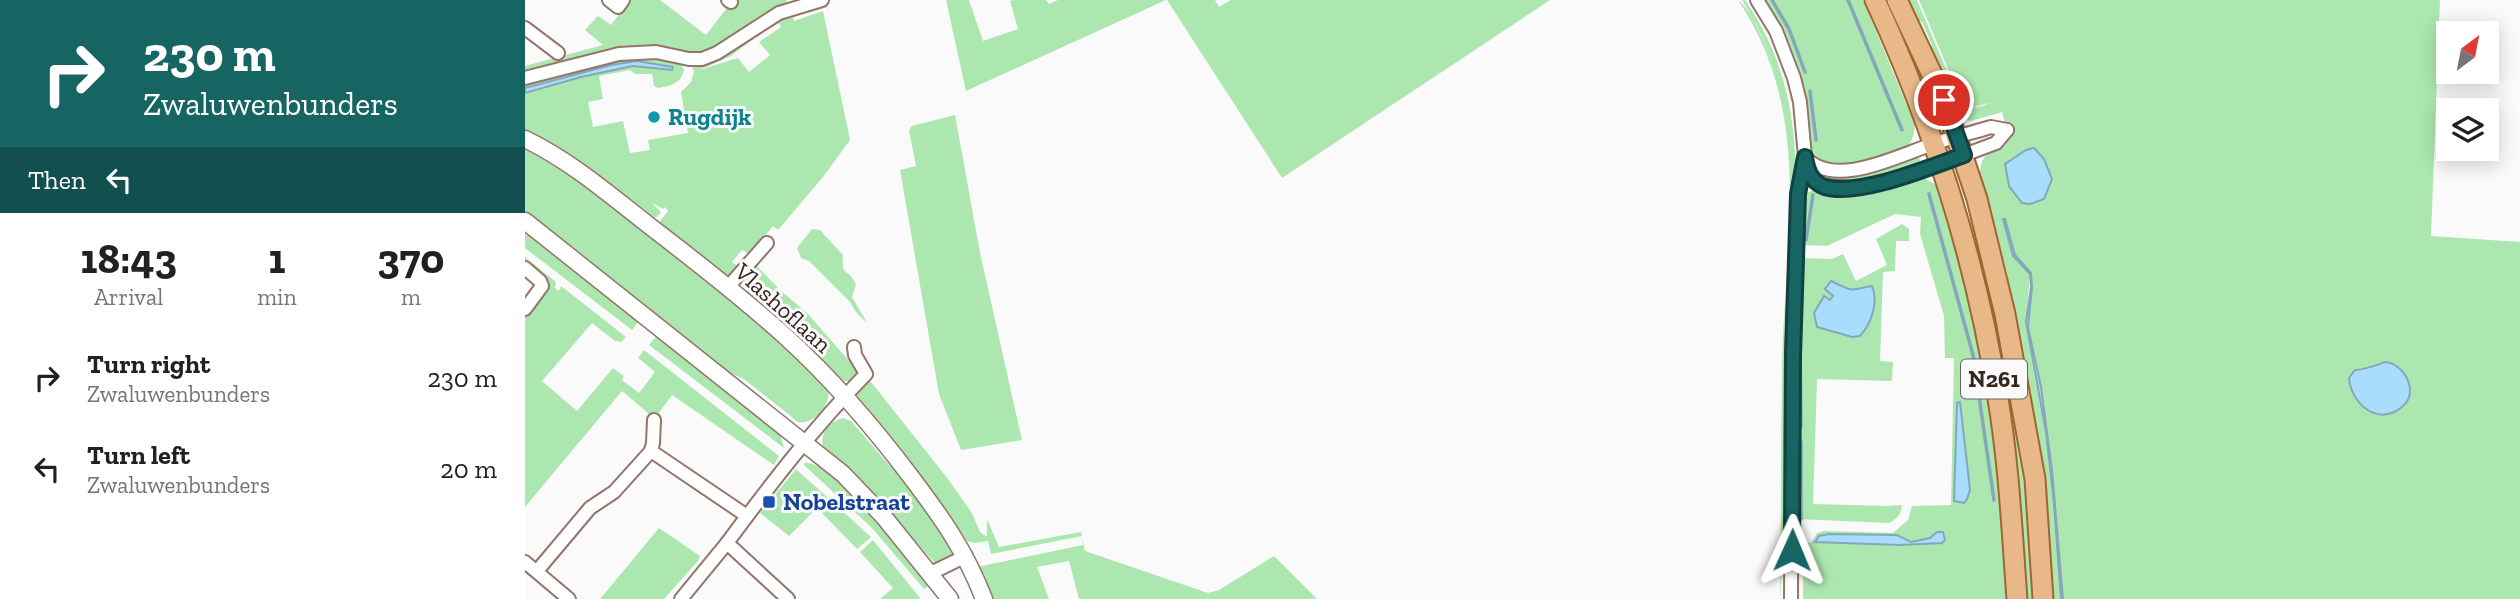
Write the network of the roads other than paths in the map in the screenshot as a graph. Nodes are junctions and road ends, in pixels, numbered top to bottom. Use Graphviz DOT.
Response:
graph roads {
  1 [pos="609,0"];
  2 [pos="623,0"];
  3 [pos="822,0"];
  4 [pos="1757,0"];
  5 [pos="1875,0"];
  6 [pos="1897,0"];
  7 [pos="525,27"];
  8 [pos="558,53"];
  9 [pos="525,78"];
  10 [pos="525,139"];
  11 [pos="1934,144"];
  12 [pos="1961,146"];
  13 [pos="1805,157"];
  14 [pos="1940,164"];
  15 [pos="525,221"];
  16 [pos="767,243"];
  17 [pos="525,268"];
  18 [pos="729,287"];
  19 [pos="525,309"];
  20 [pos="854,347"];
  21 [pos="844,397"];
  22 [pos="654,420"];
  23 [pos="806,443"];
  24 [pos="651,451"];
  25 [pos="747,516"];
  26 [pos="727,543"];
  27 [pos="966,556"];
  28 [pos="525,562"];
  29 [pos="537,571"];
  30 [pos="931,573"];
  31 [pos="555,594"];
  32 [pos="569,599"];
  33 [pos="681,599"];
  34 [pos="788,599"];
  35 [pos="950,599"];
  36 [pos="984,599"];
  37 [pos="1791,599"];
  38 [pos="2017,599"];
  39 [pos="2043,599"];
  1 -- 2 [label="street"];
  3 -- 9 [label="street"];
  4 -- 13 [label="street"];
  5 -- 11 [label="main road, N261"];
  6 -- 12 [label="main road, N261"];
  7 -- 8 [label="street"];
  10 -- 18 [label="street, Vlashoflaan"];
  11 -- 12 [label="street"];
  11 -- 13 [label="street"];
  11 -- 14 [label="main road, N261"];
  12 -- 14 [label="street"];
  12 -- 39 [label="main road, N261"];
  13 -- 14 [label="street"];
  13 -- 37 [label="street"];
  14 -- 38 [label="main road, N261"];
  15 -- 23 [label="street"];
  16 -- 18 [label="street"];
  17 -- 19 [label="street"];
  18 -- 21 [label="street, Vlashoflaan"];
  20 -- 21 [label="street"];
  21 -- 23 [label="street"];
  21 -- 27 [label="street, Vlashoflaan"];
  22 -- 24 [label="street"];
  23 -- 25 [label="street"];
  23 -- 30 [label="street"];
  24 -- 25 [label="street"];
  24 -- 29 [label="street"];
  25 -- 26 [label="street"];
  26 -- 33 [label="street"];
  26 -- 34 [label="street"];
  27 -- 30 [label="street"];
  27 -- 36 [label="street, Vlashoflaan"];
  28 -- 29 [label="street"];
  29 -- 31 [label="street"];
  30 -- 35 [label="street"];
  31 -- 32 [label="street"];
}
